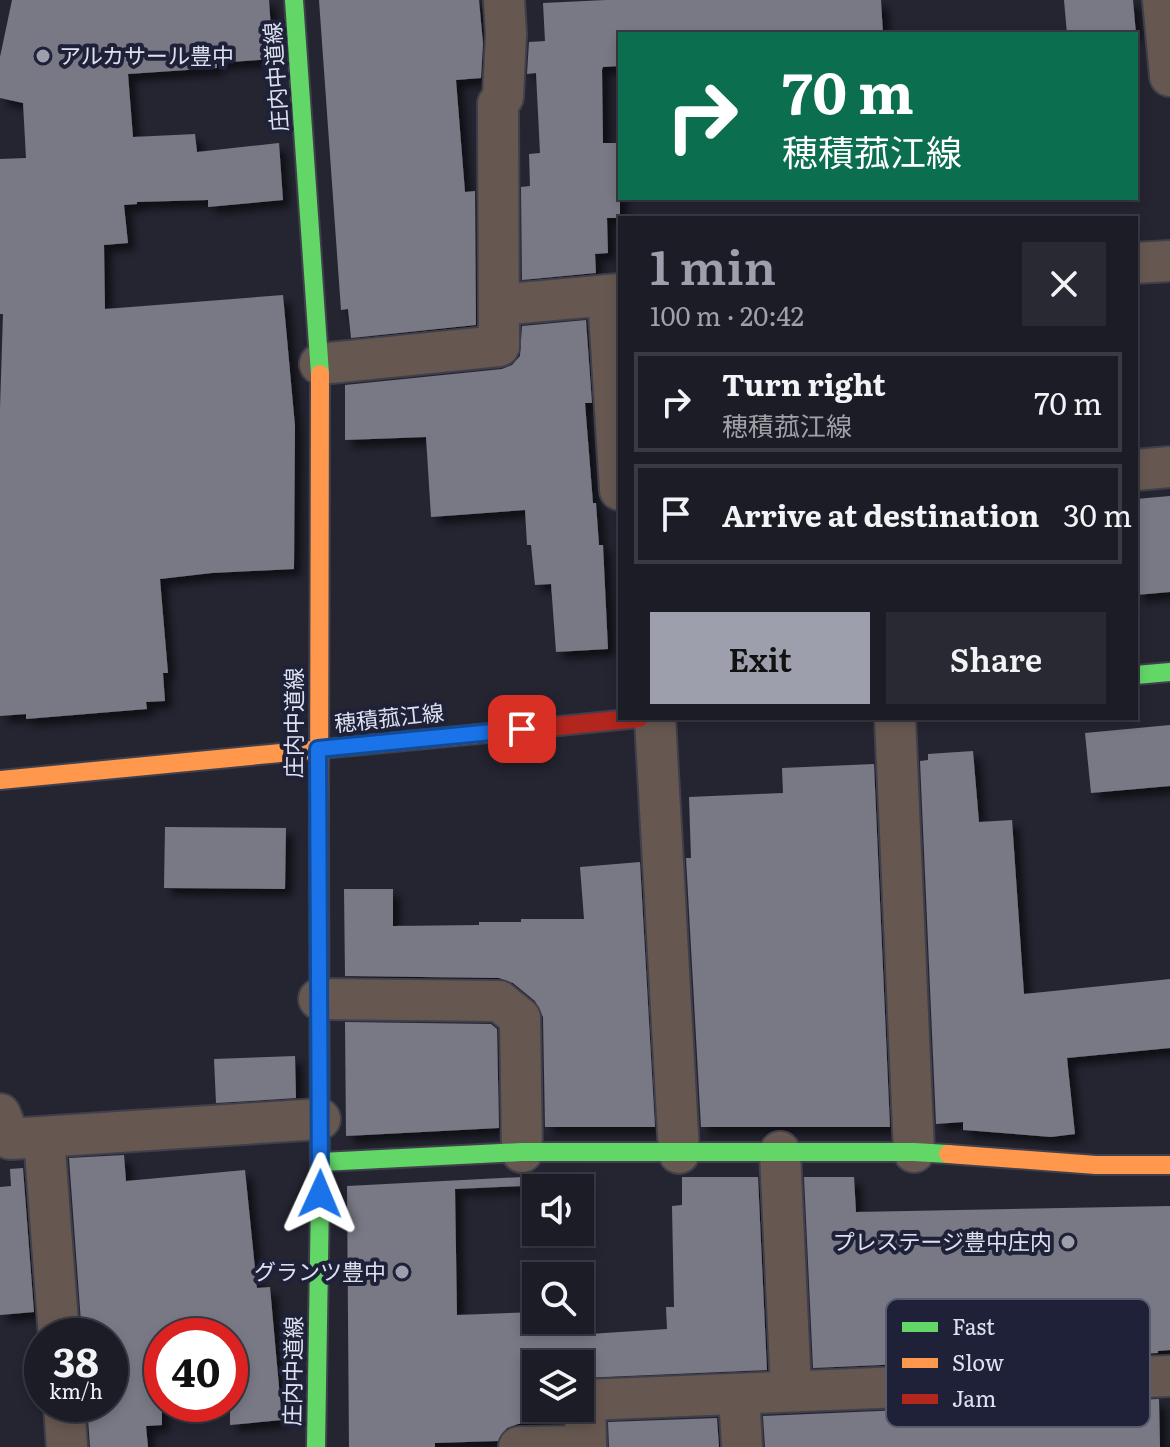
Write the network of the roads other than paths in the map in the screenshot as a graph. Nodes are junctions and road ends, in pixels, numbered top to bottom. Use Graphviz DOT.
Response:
graph roads {
  1 [pos="294,0"];
  2 [pos="504,0"];
  3 [pos="1163,0"];
  4 [pos="1158,67"];
  5 [pos="1170,261"];
  6 [pos="1138,263"];
  7 [pos="614,295"];
  8 [pos="499,305"];
  9 [pos="320,364"];
  10 [pos="618,424"];
  11 [pos="1170,467"];
  12 [pos="1138,470"];
  13 [pos="1170,672"];
  14 [pos="1138,675"];
  15 [pos="618,720"];
  16 [pos="655,720"];
  17 [pos="895,720"];
  18 [pos="318,749"];
  19 [pos="0,780"];
  20 [pos="319,999"];
  21 [pos="320,1119"];
  22 [pos="13,1134"];
  23 [pos="522,1152"];
  24 [pos="780,1152"];
  25 [pos="914,1152"];
  26 [pos="679,1153"];
  27 [pos="321,1162"];
  28 [pos="1170,1165"];
  29 [pos="55,1318"];
  30 [pos="1170,1376"];
  31 [pos="1150,1377"];
  32 [pos="886,1386"];
  33 [pos="791,1390"];
  34 [pos="739,1394"];
  35 [pos="65,1422"];
  36 [pos="67,1447"];
  37 [pos="316,1447"];
  38 [pos="519,1447"];
  39 [pos="586,1447"];
  40 [pos="742,1447"];
  1 -- 9 [label="street, 庄内中道線"];
  2 -- 8 [label="street"];
  3 -- 4 [label="street"];
  5 -- 6 [label="street"];
  7 -- 8 [label="street"];
  7 -- 10 [label="street"];
  8 -- 9 [label="street"];
  9 -- 18 [label="street, 庄内中道線"];
  11 -- 12 [label="street"];
  13 -- 14 [label="street"];
  15 -- 18 [label="street, 穂積菰江線"];
  16 -- 26 [label="street"];
  17 -- 25 [label="street"];
  18 -- 19 [label="street, 穂積菰江線"];
  18 -- 20 [label="street, 庄内中道線"];
  20 -- 21 [label="street, 庄内中道線"];
  20 -- 23 [label="street"];
  21 -- 22 [label="street"];
  21 -- 27 [label="street, 庄内中道線"];
  22 -- 29 [label="street"];
  23 -- 26 [label="street"];
  23 -- 27 [label="street"];
  24 -- 25 [label="street"];
  24 -- 26 [label="street"];
  24 -- 33 [label="street"];
  25 -- 28 [label="street"];
  27 -- 37 [label="street, 庄内中道線"];
  30 -- 31 [label="street"];
  32 -- 33 [label="street"];
  33 -- 34 [label="street"];
  34 -- 39 [label="street"];
  34 -- 40 [label="street"];
  35 -- 36 [label="street"];
  38 -- 39 [label="street"];
}
